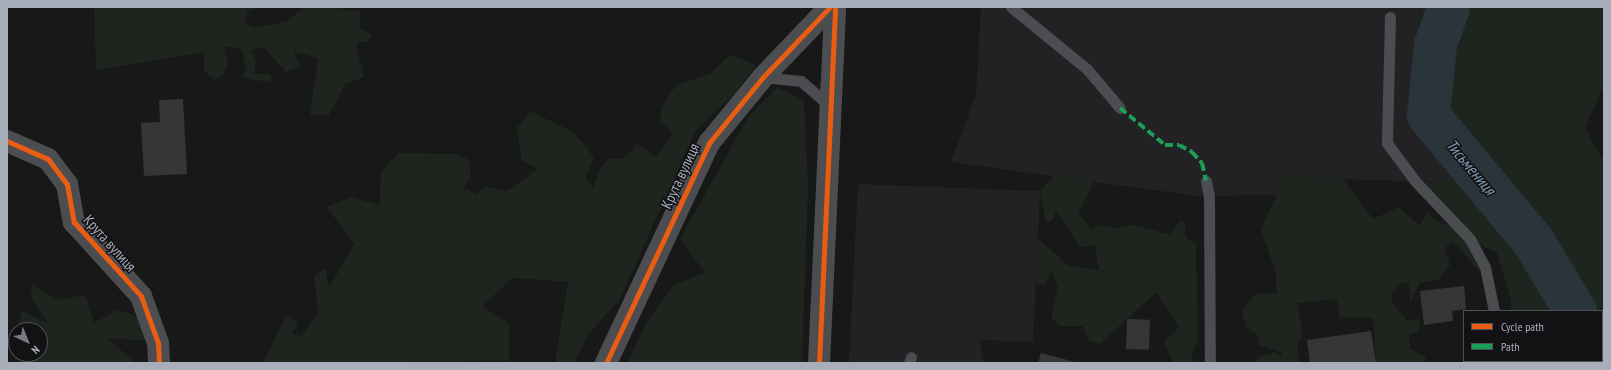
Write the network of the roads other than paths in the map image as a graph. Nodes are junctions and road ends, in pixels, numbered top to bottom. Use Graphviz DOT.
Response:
graph roads {
  1 [pos="830,7"];
  2 [pos="835,7"];
  3 [pos="1011,7"];
  4 [pos="1390,17"];
  5 [pos="763,77"];
  6 [pos="832,108"];
  7 [pos="1120,108"];
  8 [pos="7,141"];
  9 [pos="1206,182"];
  10 [pos="1494,310"];
  11 [pos="159,363"];
  12 [pos="606,363"];
  13 [pos="819,363"];
  14 [pos="1210,363"];
  1 -- 5 [label="street, Крута вулиця"];
  2 -- 6 [label="street"];
  3 -- 7 [label="lane"];
  4 -- 10 [label="lane"];
  5 -- 6 [label="lane"];
  5 -- 12 [label="street, Крута вулиця"];
  6 -- 13 [label="street"];
  8 -- 11 [label="street, Крута вулиця"];
  9 -- 14 [label="lane"];
}
